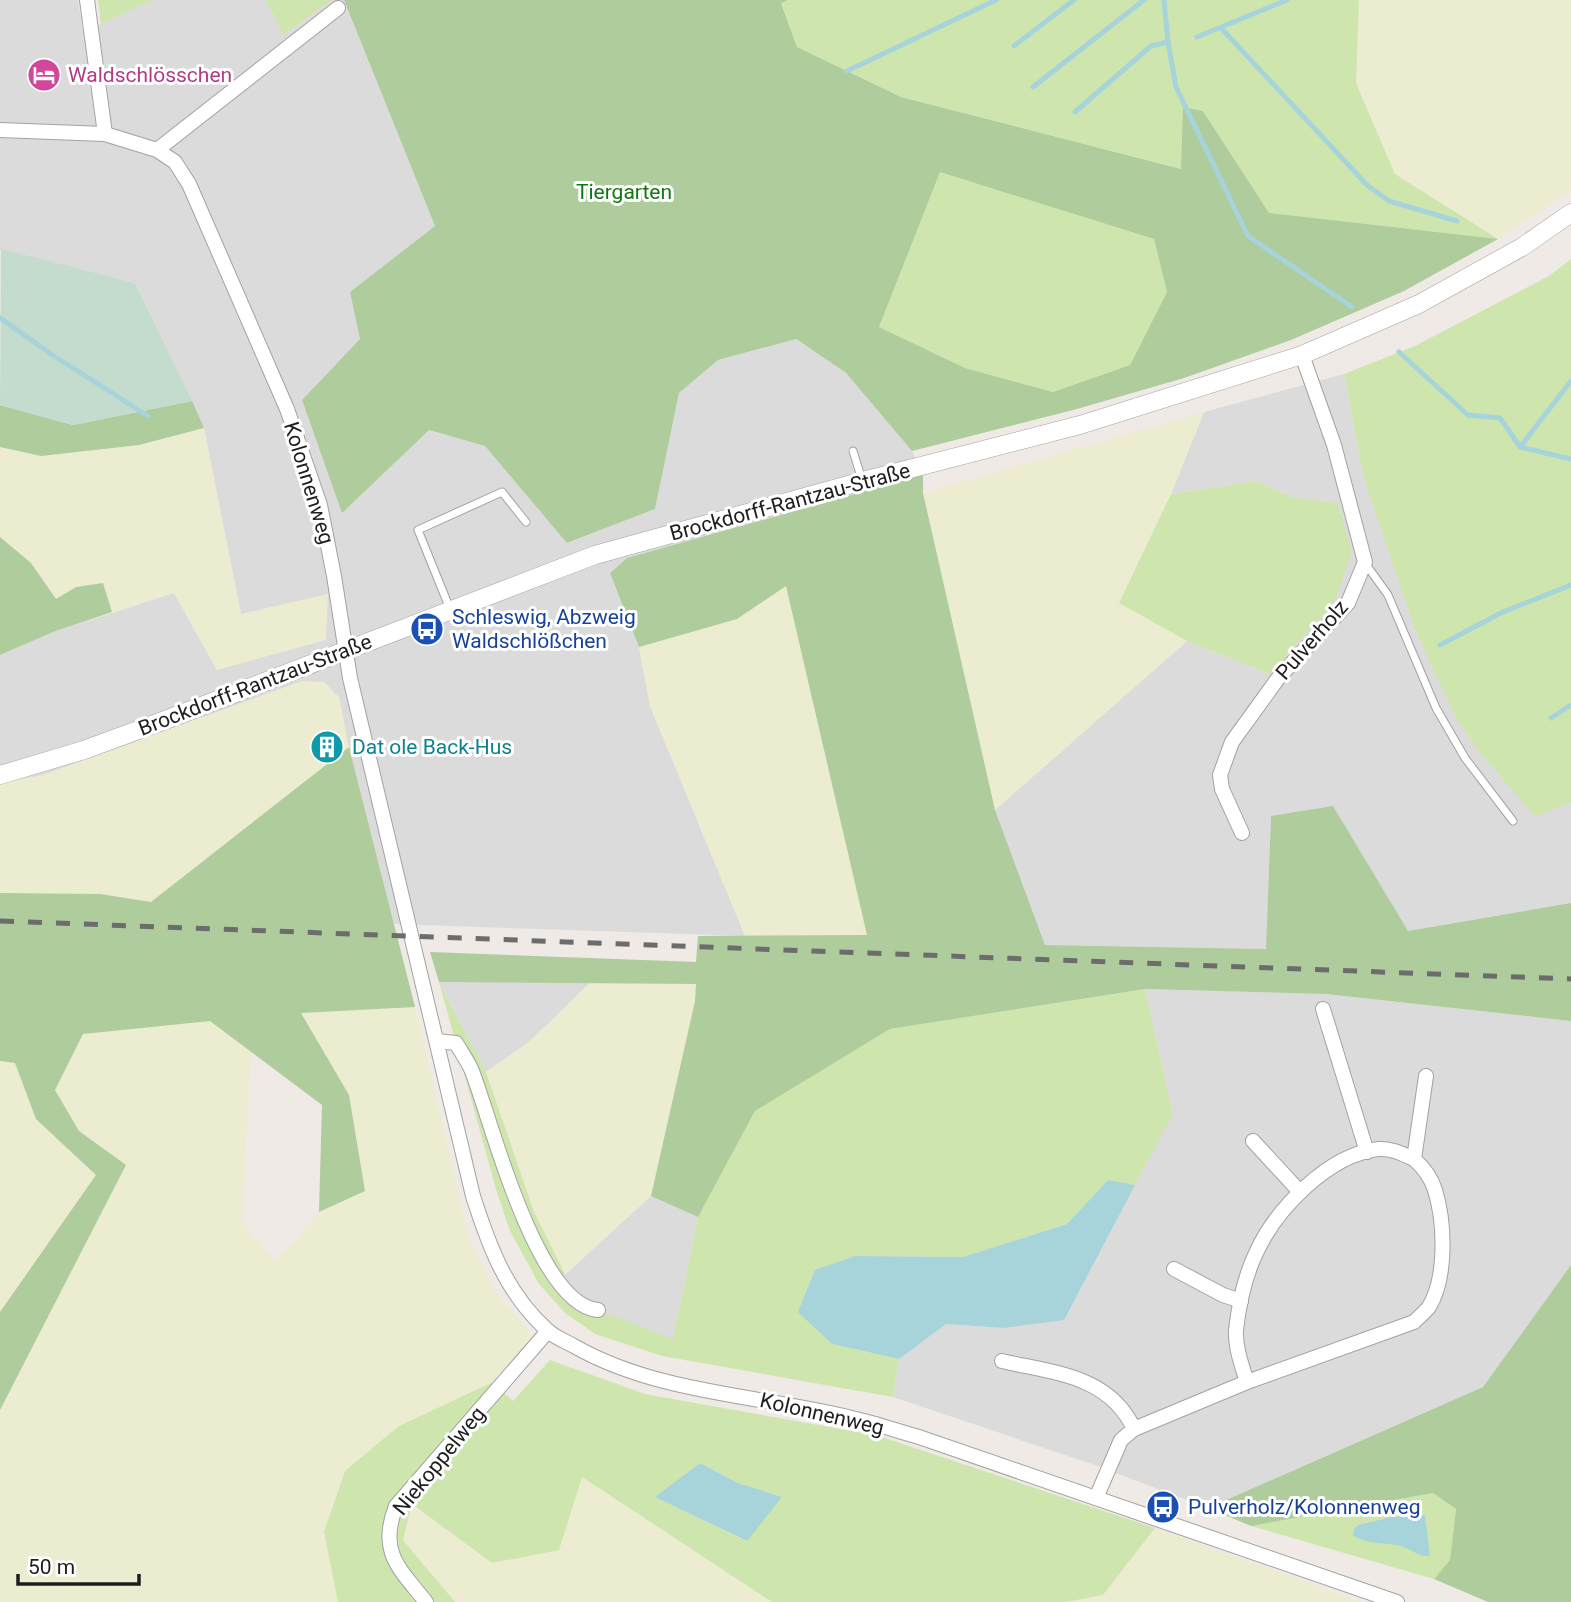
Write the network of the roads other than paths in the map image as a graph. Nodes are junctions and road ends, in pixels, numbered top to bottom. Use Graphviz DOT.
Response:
graph roads {
  1 [pos="87,0"];
  2 [pos="338,8"];
  3 [pos="0,130"];
  4 [pos="105,134"];
  5 [pos="158,150"];
  6 [pos="1571,213"];
  7 [pos="1302,355"];
  8 [pos="853,451"];
  9 [pos="863,481"];
  10 [pos="526,522"];
  11 [pos="1365,562"];
  12 [pos="451,610"];
  13 [pos="347,649"];
  14 [pos="0,775"];
  15 [pos="1513,821"];
  16 [pos="1242,833"];
  17 [pos="1323,1009"];
  18 [pos="437,1041"];
  19 [pos="1426,1076"];
  20 [pos="1253,1141"];
  21 [pos="1367,1152"];
  22 [pos="1414,1159"];
  23 [pos="1300,1192"];
  24 [pos="1174,1269"];
  25 [pos="1241,1301"];
  26 [pos="598,1310"];
  27 [pos="548,1332"];
  28 [pos="1002,1361"];
  29 [pos="1247,1382"];
  30 [pos="1134,1429"];
  31 [pos="1096,1499"];
  32 [pos="426,1602"];
  33 [pos="1397,1602"];
  1 -- 4 [label="street"];
  2 -- 5 [label="street"];
  3 -- 4 [label="street, Kolonnenweg"];
  4 -- 5 [label="street, Kolonnenweg"];
  5 -- 13 [label="street, Kolonnenweg"];
  6 -- 7 [label="street, Brockdorff-Rantzau-Straße"];
  7 -- 9 [label="street, Brockdorff-Rantzau-Straße"];
  7 -- 11 [label="street"];
  8 -- 9 [label="lane"];
  9 -- 12 [label="street, Brockdorff-Rantzau-Straße"];
  10 -- 12 [label="lane"];
  11 -- 15 [label="lane"];
  11 -- 16 [label="street, Pulverholz"];
  12 -- 13 [label="street, Brockdorff-Rantzau-Straße"];
  13 -- 14 [label="street, Brockdorff-Rantzau-Straße"];
  13 -- 18 [label="street, Kolonnenweg"];
  17 -- 21 [label="street"];
  18 -- 26 [label="street"];
  18 -- 27 [label="street, Kolonnenweg"];
  19 -- 22 [label="street"];
  20 -- 23 [label="street"];
  21 -- 22 [label="street"];
  21 -- 23 [label="street"];
  22 -- 29 [label="street"];
  23 -- 25 [label="street"];
  24 -- 25 [label="street"];
  25 -- 29 [label="street"];
  27 -- 31 [label="street, Kolonnenweg"];
  27 -- 32 [label="street, Niekoppelweg"];
  28 -- 30 [label="street"];
  29 -- 30 [label="street"];
  30 -- 31 [label="street"];
  31 -- 33 [label="street, Kolonnenweg"];
}
